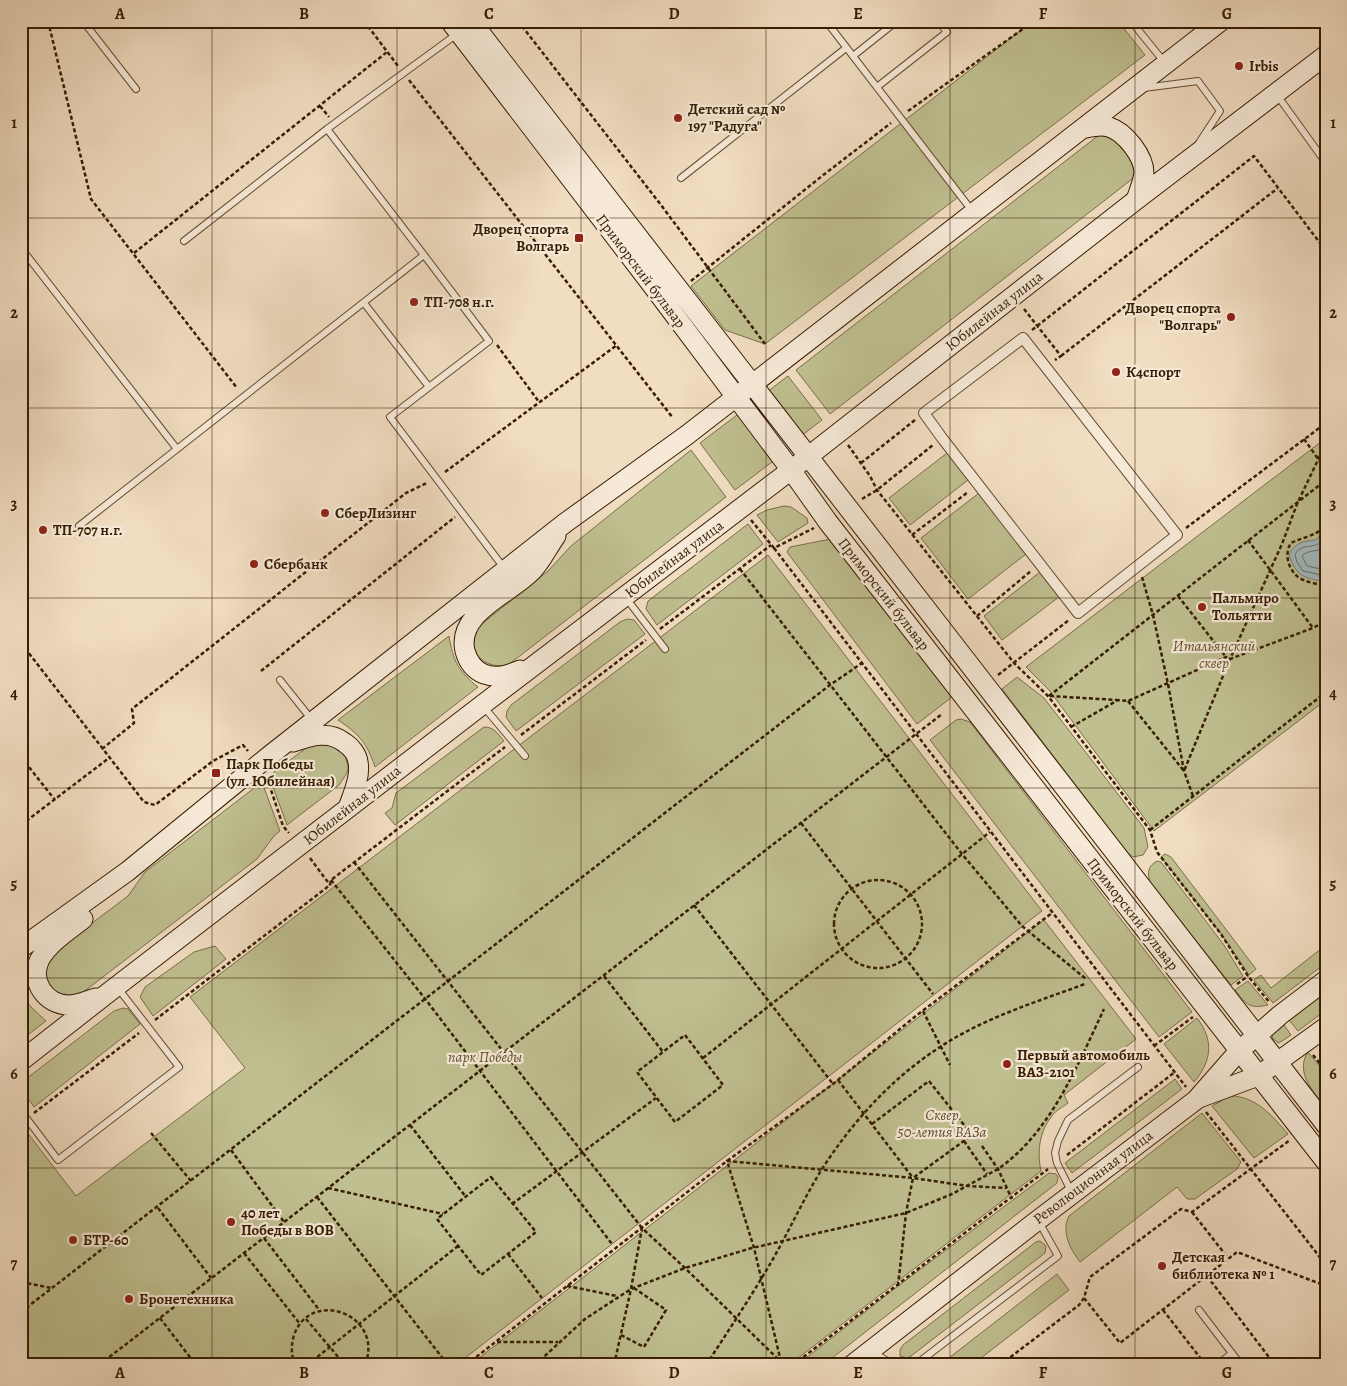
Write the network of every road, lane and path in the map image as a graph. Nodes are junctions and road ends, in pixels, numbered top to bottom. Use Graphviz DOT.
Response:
graph roads {
  1 [pos="48,21"];
  2 [pos="84,21"];
  3 [pos="364,21"];
  4 [pos="518,21"];
  5 [pos="826,21"];
  6 [pos="897,21"];
  7 [pos="938,21"];
  8 [pos="1034,21"];
  9 [pos="1131,21"];
  10 [pos="1221,21"];
  11 [pos="460,25"];
  12 [pos="846,48"];
  13 [pos="388,52"];
  14 [pos="1326,55"];
  15 [pos="853,56"];
  16 [pos="1166,64"];
  17 [pos="404,73"];
  18 [pos="877,87"];
  19 [pos="136,89"];
  20 [pos="1133,90"];
  21 [pos="1276,94"];
  22 [pos="900,117"];
  23 [pos="327,130"];
  24 [pos="1080,130"];
  25 [pos="1187,160"];
  26 [pos="1326,163"];
  27 [pos="682,178"];
  28 [pos="1278,188"];
  29 [pos="1136,200"];
  30 [pos="973,213"];
  31 [pos="184,241"];
  32 [pos="21,248"];
  33 [pos="1326,251"];
  34 [pos="134,253"];
  35 [pos="424,255"];
  36 [pos="709,268"];
  37 [pos="686,285"];
  38 [pos="364,303"];
  39 [pos="1024,308"];
  40 [pos="1037,326"];
  41 [pos="1023,338"];
  42 [pos="765,344"];
  43 [pos="617,345"];
  44 [pos="1061,356"];
  45 [pos="1046,368"];
  46 [pos="752,385"];
  47 [pos="429,387"];
  48 [pos="244,397"];
  49 [pos="736,397"];
  50 [pos="924,413"];
  51 [pos="674,418"];
  52 [pos="1326,423"];
  53 [pos="942,438"];
  54 [pos="1304,439"];
  55 [pos="848,443"];
  56 [pos="1326,443"];
  57 [pos="177,450"];
  58 [pos="808,457"];
  59 [pos="861,463"];
  60 [pos="791,470"];
  61 [pos="1326,470"];
  62 [pos="436,478"];
  63 [pos="1326,480"];
  64 [pos="978,484"];
  65 [pos="877,490"];
  66 [pos="859,501"];
  67 [pos="1297,504"];
  68 [pos="462,512"];
  69 [pos="1326,513"];
  70 [pos="752,520"];
  71 [pos="565,523"];
  72 [pos="78,526"];
  73 [pos="814,528"];
  74 [pos="912,535"];
  75 [pos="1177,535"];
  76 [pos="1248,540"];
  77 [pos="1282,544"];
  78 [pos="772,546"];
  79 [pos="1288,547"];
  80 [pos="1040,564"];
  81 [pos="1139,565"];
  82 [pos="505,569"];
  83 [pos="740,569"];
  84 [pos="1271,570"];
  85 [pos="1326,586"];
  86 [pos="1178,596"];
  87 [pos="625,597"];
  88 [pos="1078,613"];
  89 [pos="977,616"];
  90 [pos="1153,616"];
  91 [pos="1326,621"];
  92 [pos="1313,628"];
  93 [pos="654,634"];
  94 [pos="21,643"];
  95 [pos="665,649"];
  96 [pos="1226,657"];
  97 [pos="1230,659"];
  98 [pos="539,662"];
  99 [pos="862,663"];
  100 [pos="1014,663"];
  101 [pos="261,671"];
  102 [pos="280,680"];
  103 [pos="1168,684"];
  104 [pos="830,685"];
  105 [pos="1326,692"];
  106 [pos="1048,696"];
  107 [pos="1118,700"];
  108 [pos="1128,701"];
  109 [pos="482,705"];
  110 [pos="942,714"];
  111 [pos="314,722"];
  112 [pos="1071,727"];
  113 [pos="916,734"];
  114 [pos="513,741"];
  115 [pos="285,744"];
  116 [pos="102,749"];
  117 [pos="525,756"];
  118 [pos="21,757"];
  119 [pos="887,757"];
  120 [pos="1184,771"];
  121 [pos="1193,796"];
  122 [pos="55,800"];
  123 [pos="348,808"];
  124 [pos="801,823"];
  125 [pos="21,825"];
  126 [pos="1150,830"];
  127 [pos="990,832"];
  128 [pos="962,854"];
  129 [pos="354,862"];
  130 [pos="128,872"];
  131 [pos="331,880"];
  132 [pos="851,889"];
  133 [pos="911,894"];
  134 [pos="694,905"];
  135 [pos="1052,913"];
  136 [pos="876,922"];
  137 [pos="1027,932"];
  138 [pos="21,948"];
  139 [pos="841,949"];
  140 [pos="905,959"];
  141 [pos="604,975"];
  142 [pos="1248,976"];
  143 [pos="1086,979"];
  144 [pos="1326,980"];
  145 [pos="448,982"];
  146 [pos="1085,984"];
  147 [pos="1232,988"];
  148 [pos="110,991"];
  149 [pos="932,994"];
  150 [pos="426,1000"];
  151 [pos="1271,1004"];
  152 [pos="771,1005"];
  153 [pos="1104,1009"];
  154 [pos="923,1011"];
  155 [pos="1196,1015"];
  156 [pos="147,1026"];
  157 [pos="1326,1027"];
  158 [pos="1257,1036"];
  159 [pos="941,1046"];
  160 [pos="1154,1046"];
  161 [pos="1239,1051"];
  162 [pos="663,1052"];
  163 [pos="503,1053"];
  164 [pos="703,1058"];
  165 [pos="21,1062"];
  166 [pos="1278,1062"];
  167 [pos="950,1065"];
  168 [pos="1138,1067"];
  169 [pos="480,1071"];
  170 [pos="1175,1072"];
  171 [pos="1258,1076"];
  172 [pos="838,1080"];
  173 [pos="833,1084"];
  174 [pos="656,1097"];
  175 [pos="1196,1100"];
  176 [pos="21,1111"];
  177 [pos="864,1114"];
  178 [pos="27,1119"];
  179 [pos="872,1124"];
  180 [pos="410,1125"];
  181 [pos="1326,1125"];
  182 [pos="151,1133"];
  183 [pos="1293,1138"];
  184 [pos="964,1141"];
  185 [pos="982,1146"];
  186 [pos="231,1150"];
  187 [pos="582,1152"];
  188 [pos="727,1161"];
  189 [pos="1326,1162"];
  190 [pos="1056,1163"];
  191 [pos="998,1169"];
  192 [pos="1251,1169"];
  193 [pos="822,1170"];
  194 [pos="556,1171"];
  195 [pos="987,1174"];
  196 [pos="913,1178"];
  197 [pos="191,1181"];
  198 [pos="968,1186"];
  199 [pos="328,1188"];
  200 [pos="1006,1188"];
  201 [pos="1072,1194"];
  202 [pos="316,1197"];
  203 [pos="466,1197"];
  204 [pos="1012,1199"];
  205 [pos="512,1204"];
  206 [pos="157,1207"];
  207 [pos="1192,1212"];
  208 [pos="906,1213"];
  209 [pos="443,1214"];
  210 [pos="1038,1220"];
  211 [pos="284,1222"];
  212 [pos="642,1228"];
  213 [pos="264,1238"];
  214 [pos="783,1241"];
  215 [pos="612,1244"];
  216 [pos="458,1246"];
  217 [pos="754,1248"];
  218 [pos="244,1253"];
  219 [pos="508,1254"];
  220 [pos="1228,1258"];
  221 [pos="1326,1265"];
  222 [pos="685,1268"];
  223 [pos="1206,1276"];
  224 [pos="211,1278"];
  225 [pos="761,1279"];
  226 [pos="21,1282"];
  227 [pos="567,1286"];
  228 [pos="898,1286"];
  229 [pos="1326,1286"];
  230 [pos="52,1288"];
  231 [pos="633,1288"];
  232 [pos="394,1296"];
  233 [pos="619,1296"];
  234 [pos="542,1298"];
  235 [pos="1084,1298"];
  236 [pos="1163,1310"];
  237 [pos="1199,1310"];
  238 [pos="320,1311"];
  239 [pos="21,1312"];
  240 [pos="160,1318"];
  241 [pos="737,1318"];
  242 [pos="306,1319"];
  243 [pos="300,1324"];
  244 [pos="359,1324"];
  245 [pos="620,1335"];
  246 [pos="496,1342"];
  247 [pos="558,1342"];
  248 [pos="330,1346"];
  249 [pos="870,1351"];
  250 [pos="1232,1353"];
  251 [pos="781,1362"];
  252 [pos="99,1365"];
  253 [pos="196,1365"];
  254 [pos="295,1365"];
  255 [pos="307,1365"];
  256 [pos="345,1365"];
  257 [pos="365,1365"];
  258 [pos="448,1365"];
  259 [pos="466,1365"];
  260 [pos="535,1365"];
  261 [pos="614,1365"];
  262 [pos="706,1365"];
  263 [pos="784,1365"];
  264 [pos="794,1365"];
  265 [pos="852,1365"];
  266 [pos="896,1365"];
  267 [pos="915,1365"];
  268 [pos="1000,1365"];
  269 [pos="1204,1365"];
  270 [pos="1217,1365"];
  271 [pos="1241,1365"];
  272 [pos="1275,1365"];
  1 -- 34 [label="path"];
  2 -- 19 [label="lane"];
  3 -- 13 [label="path"];
  4 -- 36 [label="path"];
  5 -- 12 [label="lane"];
  6 -- 15 [label="lane"];
  7 -- 18 [label="lane"];
  8 -- 22 [label="path"];
  9 -- 16 [label="lane"];
  10 -- 16 [label="main road"];
  11 -- 17 [label="lane"];
  11 -- 46 [label="main road"];
  11 -- 49 [label="main road, Приморский бульвар"];
  12 -- 15 [label="lane"];
  12 -- 27 [label="lane"];
  13 -- 17 [label="path"];
  13 -- 34 [label="path"];
  14 -- 21 [label="main road, Юбилейная улица"];
  15 -- 18 [label="lane"];
  16 -- 20 [label="main road"];
  17 -- 23 [label="lane"];
  17 -- 43 [label="path"];
  18 -- 22 [label="lane"];
  20 -- 24 [label="main road"];
  20 -- 25 [label="lane"];
  21 -- 25 [label="main road, Юбилейная улица"];
  21 -- 26 [label="lane"];
  22 -- 30 [label="lane"];
  22 -- 36 [label="path"];
  23 -- 31 [label="lane"];
  23 -- 35 [label="lane"];
  24 -- 29 [label="main road"];
  24 -- 30 [label="main road"];
  25 -- 29 [label="main road, Юбилейная улица"];
  28 -- 33 [label="path"];
  28 -- 40 [label="path"];
  28 -- 44 [label="path"];
  29 -- 58 [label="main road, Юбилейная улица"];
  30 -- 46 [label="main road"];
  32 -- 57 [label="lane"];
  34 -- 48 [label="path"];
  35 -- 38 [label="lane"];
  35 -- 47 [label="lane"];
  36 -- 37 [label="path"];
  36 -- 42 [label="path"];
  38 -- 47 [label="lane"];
  38 -- 48 [label="lane"];
  39 -- 40 [label="path"];
  40 -- 41 [label="path"];
  40 -- 44 [label="path"];
  41 -- 45 [label="street"];
  41 -- 50 [label="street"];
  43 -- 51 [label="path"];
  43 -- 62 [label="path"];
  44 -- 45 [label="path"];
  45 -- 75 [label="street"];
  46 -- 49 [label="main road"];
  46 -- 58 [label="main road"];
  47 -- 62 [label="lane"];
  48 -- 57 [label="lane"];
  49 -- 60 [label="main road, Приморский бульвар"];
  49 -- 71 [label="main road"];
  50 -- 53 [label="street"];
  50 -- 59 [label="path"];
  52 -- 54 [label="path"];
  53 -- 64 [label="street"];
  53 -- 65 [label="path"];
  54 -- 61 [label="path"];
  54 -- 75 [label="path"];
  55 -- 59 [label="path"];
  56 -- 67 [label="path"];
  57 -- 72 [label="lane"];
  58 -- 60 [label="main road, Юбилейная улица"];
  58 -- 158 [label="main road"];
  59 -- 65 [label="path"];
  60 -- 87 [label="main road, Юбилейная улица"];
  60 -- 161 [label="main road, Приморский бульвар"];
  62 -- 68 [label="lane"];
  62 -- 116 [label="path"];
  63 -- 67 [label="path"];
  64 -- 74 [label="path"];
  64 -- 80 [label="street"];
  65 -- 66 [label="path"];
  65 -- 74 [label="path"];
  67 -- 76 [label="path"];
  67 -- 77 [label="path"];
  68 -- 82 [label="lane"];
  68 -- 101 [label="path"];
  69 -- 79 [label="path"];
  70 -- 78 [label="path"];
  71 -- 82 [label="main road"];
  71 -- 98 [label="main road"];
  73 -- 78 [label="path"];
  74 -- 89 [label="path"];
  75 -- 81 [label="street"];
  76 -- 84 [label="path"];
  76 -- 86 [label="path"];
  77 -- 79 [label="path"];
  77 -- 84 [label="path"];
  78 -- 83 [label="path"];
  78 -- 99 [label="path"];
  79 -- 85 [label="path"];
  80 -- 88 [label="street"];
  80 -- 89 [label="path"];
  81 -- 88 [label="street"];
  81 -- 90 [label="path"];
  82 -- 111 [label="main road"];
  83 -- 93 [label="path"];
  83 -- 104 [label="path"];
  84 -- 92 [label="path"];
  84 -- 97 [label="path"];
  86 -- 90 [label="path"];
  86 -- 96 [label="path"];
  87 -- 93 [label="lane"];
  87 -- 98 [label="main road, Юбилейная улица"];
  88 -- 100 [label="path"];
  89 -- 100 [label="path"];
  90 -- 103 [label="path"];
  90 -- 106 [label="path"];
  91 -- 92 [label="path"];
  92 -- 97 [label="path"];
  93 -- 95 [label="lane"];
  93 -- 114 [label="path"];
  94 -- 116 [label="path"];
  96 -- 97 [label="path"];
  96 -- 103 [label="path"];
  97 -- 120 [label="path"];
  98 -- 109 [label="main road, Юбилейная улица"];
  99 -- 104 [label="path"];
  99 -- 113 [label="path"];
  100 -- 106 [label="path"];
  102 -- 111 [label="lane"];
  103 -- 108 [label="path"];
  103 -- 120 [label="path"];
  104 -- 119 [label="path"];
  104 -- 145 [label="path"];
  105 -- 121 [label="path"];
  106 -- 107 [label="path"];
  106 -- 112 [label="path"];
  107 -- 108 [label="path"];
  107 -- 112 [label="path"];
  108 -- 120 [label="path"];
  109 -- 114 [label="lane"];
  109 -- 123 [label="main road, Юбилейная улица"];
  110 -- 113 [label="path"];
  111 -- 115 [label="main road"];
  112 -- 126 [label="path"];
  113 -- 119 [label="path"];
  113 -- 127 [label="path"];
  114 -- 117 [label="lane"];
  114 -- 129 [label="path"];
  115 -- 123 [label="main road"];
  115 -- 130 [label="main road"];
  116 -- 122 [label="path"];
  118 -- 122 [label="path"];
  119 -- 124 [label="path"];
  119 -- 128 [label="path"];
  120 -- 121 [label="path"];
  121 -- 126 [label="path"];
  122 -- 125 [label="path"];
  123 -- 148 [label="main road, Юбилейная улица"];
  124 -- 132 [label="path"];
  124 -- 134 [label="path"];
  126 -- 142 [label="path"];
  127 -- 128 [label="path"];
  127 -- 135 [label="path"];
  128 -- 133 [label="path"];
  128 -- 137 [label="path"];
  129 -- 131 [label="path"];
  129 -- 145 [label="path"];
  130 -- 138 [label="main road"];
  130 -- 148 [label="main road"];
  131 -- 150 [label="path"];
  131 -- 156 [label="path"];
  132 -- 133 [label="path"];
  132 -- 136 [label="path"];
  132 -- 139 [label="path"];
  133 -- 136 [label="path"];
  133 -- 140 [label="path"];
  134 -- 141 [label="path"];
  134 -- 152 [label="path"];
  135 -- 137 [label="path"];
  135 -- 160 [label="path"];
  136 -- 139 [label="path"];
  136 -- 140 [label="path"];
  137 -- 143 [label="path"];
  137 -- 154 [label="path"];
  139 -- 140 [label="path"];
  139 -- 152 [label="path"];
  140 -- 149 [label="path"];
  141 -- 162 [label="path"];
  141 -- 163 [label="path"];
  142 -- 147 [label="path"];
  142 -- 151 [label="path"];
  144 -- 158 [label="main road, Революционная улица"];
  145 -- 150 [label="path"];
  145 -- 163 [label="path"];
  146 -- 159 [label="path"];
  148 -- 156 [label="lane"];
  148 -- 165 [label="main road, Юбилейная улица"];
  150 -- 169 [label="path"];
  150 -- 186 [label="path"];
  152 -- 164 [label="path"];
  152 -- 173 [label="path"];
  153 -- 191 [label="path"];
  154 -- 159 [label="path"];
  154 -- 172 [label="path"];
  155 -- 160 [label="path"];
  156 -- 178 [label="path"];
  156 -- 178 [label="lane"];
  157 -- 166 [label="main road"];
  158 -- 161 [label="main road, Революционная улица"];
  158 -- 166 [label="main road"];
  159 -- 167 [label="path"];
  159 -- 177 [label="path"];
  160 -- 170 [label="path"];
  161 -- 171 [label="main road, Приморский бульвар"];
  161 -- 175 [label="main road, Революционная улица"];
  162 -- 164 [label="path"];
  162 -- 174 [label="path"];
  163 -- 169 [label="path"];
  163 -- 187 [label="path"];
  164 -- 174 [label="path"];
  166 -- 171 [label="main road"];
  166 -- 181 [label="main road"];
  168 -- 190 [label="lane"];
  169 -- 180 [label="path"];
  169 -- 194 [label="path"];
  170 -- 175 [label="path"];
  170 -- 190 [label="path"];
  171 -- 175 [label="main road"];
  171 -- 189 [label="main road, Приморский бульвар"];
  172 -- 173 [label="path"];
  172 -- 177 [label="path"];
  173 -- 188 [label="path"];
  174 -- 187 [label="path"];
  175 -- 192 [label="path"];
  175 -- 201 [label="main road, Революционная улица"];
  176 -- 178 [label="lane"];
  177 -- 179 [label="path"];
  177 -- 193 [label="path"];
  179 -- 184 [label="path"];
  179 -- 196 [label="path"];
  180 -- 199 [label="path"];
  180 -- 203 [label="path"];
  182 -- 197 [label="path"];
  183 -- 192 [label="path"];
  184 -- 195 [label="path"];
  184 -- 196 [label="path"];
  185 -- 191 [label="path"];
  186 -- 197 [label="path"];
  186 -- 211 [label="path"];
  187 -- 194 [label="path"];
  187 -- 212 [label="path"];
  188 -- 193 [label="path"];
  188 -- 212 [label="path"];
  188 -- 217 [label="path"];
  190 -- 201 [label="lane"];
  190 -- 204 [label="path"];
  191 -- 195 [label="path"];
  191 -- 200 [label="path"];
  192 -- 207 [label="path"];
  192 -- 221 [label="path"];
  193 -- 196 [label="path"];
  193 -- 214 [label="path"];
  194 -- 205 [label="path"];
  194 -- 215 [label="path"];
  195 -- 198 [label="path"];
  196 -- 198 [label="path"];
  196 -- 208 [label="path"];
  197 -- 206 [label="path"];
  198 -- 200 [label="path"];
  198 -- 208 [label="path"];
  199 -- 202 [label="path"];
  199 -- 209 [label="path"];
  200 -- 204 [label="path"];
  201 -- 210 [label="main road, Революционная улица"];
  202 -- 211 [label="path"];
  202 -- 232 [label="path"];
  203 -- 205 [label="path"];
  203 -- 209 [label="path"];
  204 -- 228 [label="path"];
  205 -- 219 [label="path"];
  206 -- 224 [label="path"];
  206 -- 230 [label="path"];
  207 -- 220 [label="path"];
  207 -- 235 [label="path"];
  208 -- 214 [label="path"];
  208 -- 228 [label="path"];
  209 -- 216 [label="path"];
  210 -- 249 [label="main road, Революционная улица"];
  210 -- 267 [label="lane"];
  211 -- 213 [label="path"];
  212 -- 222 [label="path"];
  212 -- 227 [label="path"];
  212 -- 231 [label="path"];
  213 -- 218 [label="path"];
  213 -- 238 [label="path"];
  214 -- 217 [label="path"];
  214 -- 225 [label="path"];
  216 -- 219 [label="path"];
  216 -- 232 [label="path"];
  217 -- 222 [label="path"];
  217 -- 225 [label="path"];
  218 -- 224 [label="path"];
  218 -- 243 [label="path"];
  219 -- 234 [label="path"];
  220 -- 223 [label="path"];
  220 -- 229 [label="path"];
  222 -- 231 [label="path"];
  222 -- 241 [label="path"];
  223 -- 236 [label="path"];
  223 -- 272 [label="path"];
  224 -- 240 [label="path"];
  225 -- 241 [label="path"];
  225 -- 251 [label="path"];
  226 -- 230 [label="path"];
  227 -- 233 [label="path"];
  227 -- 246 [label="path"];
  228 -- 264 [label="path"];
  230 -- 239 [label="path"];
  231 -- 233 [label="path"];
  231 -- 245 [label="path"];
  231 -- 245 [label="path"];
  232 -- 244 [label="path"];
  232 -- 258 [label="path"];
  233 -- 247 [label="path"];
  235 -- 236 [label="path"];
  235 -- 268 [label="path"];
  236 -- 269 [label="path"];
  237 -- 250 [label="lane"];
  238 -- 242 [label="path"];
  238 -- 244 [label="path"];
  240 -- 252 [label="path"];
  240 -- 253 [label="path"];
  241 -- 251 [label="path"];
  241 -- 262 [label="path"];
  242 -- 243 [label="path"];
  242 -- 248 [label="path"];
  243 -- 254 [label="path"];
  244 -- 248 [label="path"];
  244 -- 257 [label="path"];
  245 -- 261 [label="path"];
  246 -- 247 [label="path"];
  246 -- 259 [label="path"];
  247 -- 260 [label="path"];
  248 -- 255 [label="path"];
  248 -- 256 [label="path"];
  249 -- 265 [label="main road, Революционная улица"];
  249 -- 266 [label="lane"];
  250 -- 270 [label="lane"];
  250 -- 271 [label="lane"];
  251 -- 263 [label="path"];
}
